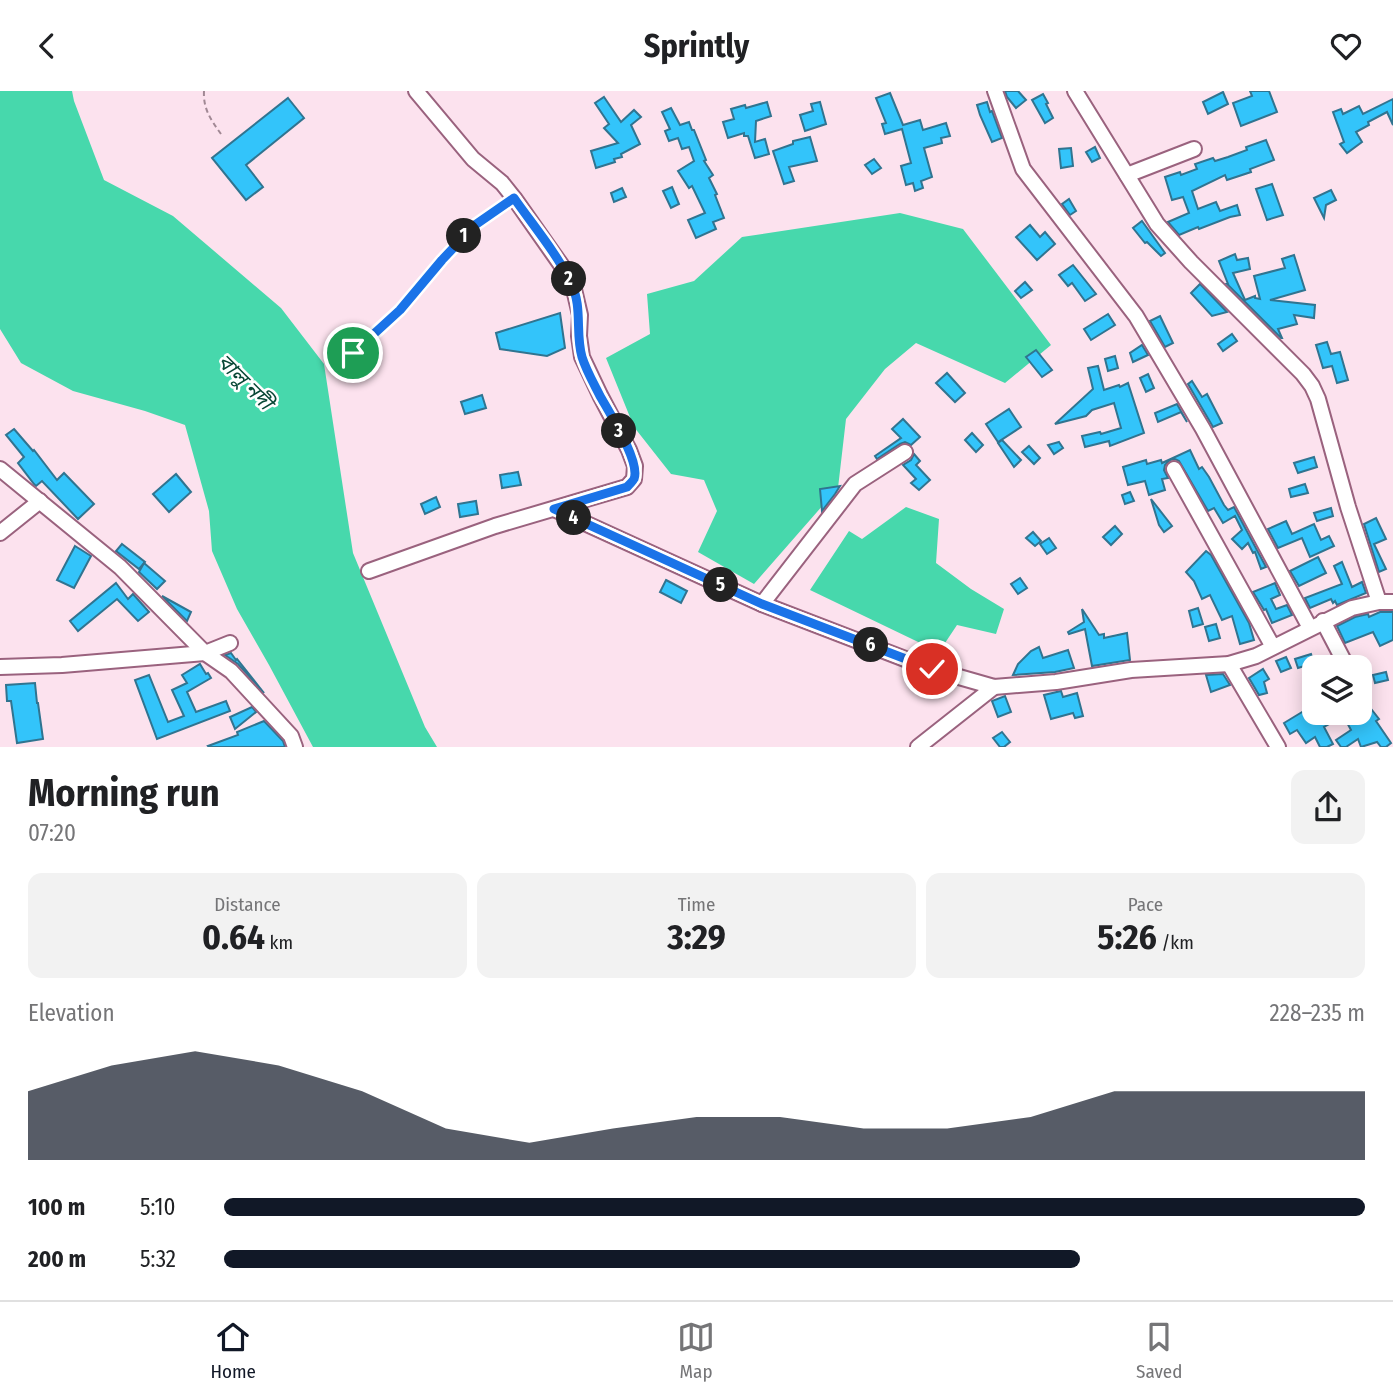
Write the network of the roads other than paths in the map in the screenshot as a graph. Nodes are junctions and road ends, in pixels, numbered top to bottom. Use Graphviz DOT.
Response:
graph roads {
  1 [pos="416,91"];
  2 [pos="995,91"];
  3 [pos="1075,91"];
  4 [pos="1194,149"];
  5 [pos="1127,175"];
  6 [pos="905,452"];
  7 [pos="0,469"];
  8 [pos="1174,469"];
  9 [pos="40,501"];
  10 [pos="554,509"];
  11 [pos="0,533"];
  12 [pos="369,571"];
  13 [pos="1386,602"];
  14 [pos="762,604"];
  15 [pos="1317,624"];
  16 [pos="230,643"];
  17 [pos="1273,647"];
  18 [pos="205,653"];
  19 [pos="1339,655"];
  20 [pos="1229,664"];
  21 [pos="0,667"];
  22 [pos="994,687"];
  23 [pos="295,747"];
  24 [pos="918,747"];
  25 [pos="1278,747"];
  1 -- 10 [label="street"];
  2 -- 15 [label="street"];
  3 -- 5 [label="street"];
  4 -- 5 [label="street"];
  5 -- 13 [label="street"];
  6 -- 14 [label="street"];
  7 -- 9 [label="street"];
  8 -- 17 [label="street"];
  9 -- 11 [label="street"];
  9 -- 18 [label="street"];
  10 -- 12 [label="street"];
  10 -- 14 [label="street"];
  13 -- 15 [label="street"];
  14 -- 22 [label="street"];
  15 -- 17 [label="street"];
  15 -- 19 [label="street"];
  16 -- 18 [label="street"];
  17 -- 20 [label="street"];
  18 -- 21 [label="street"];
  18 -- 23 [label="street"];
  20 -- 22 [label="street"];
  20 -- 25 [label="street"];
  22 -- 24 [label="street"];
}
